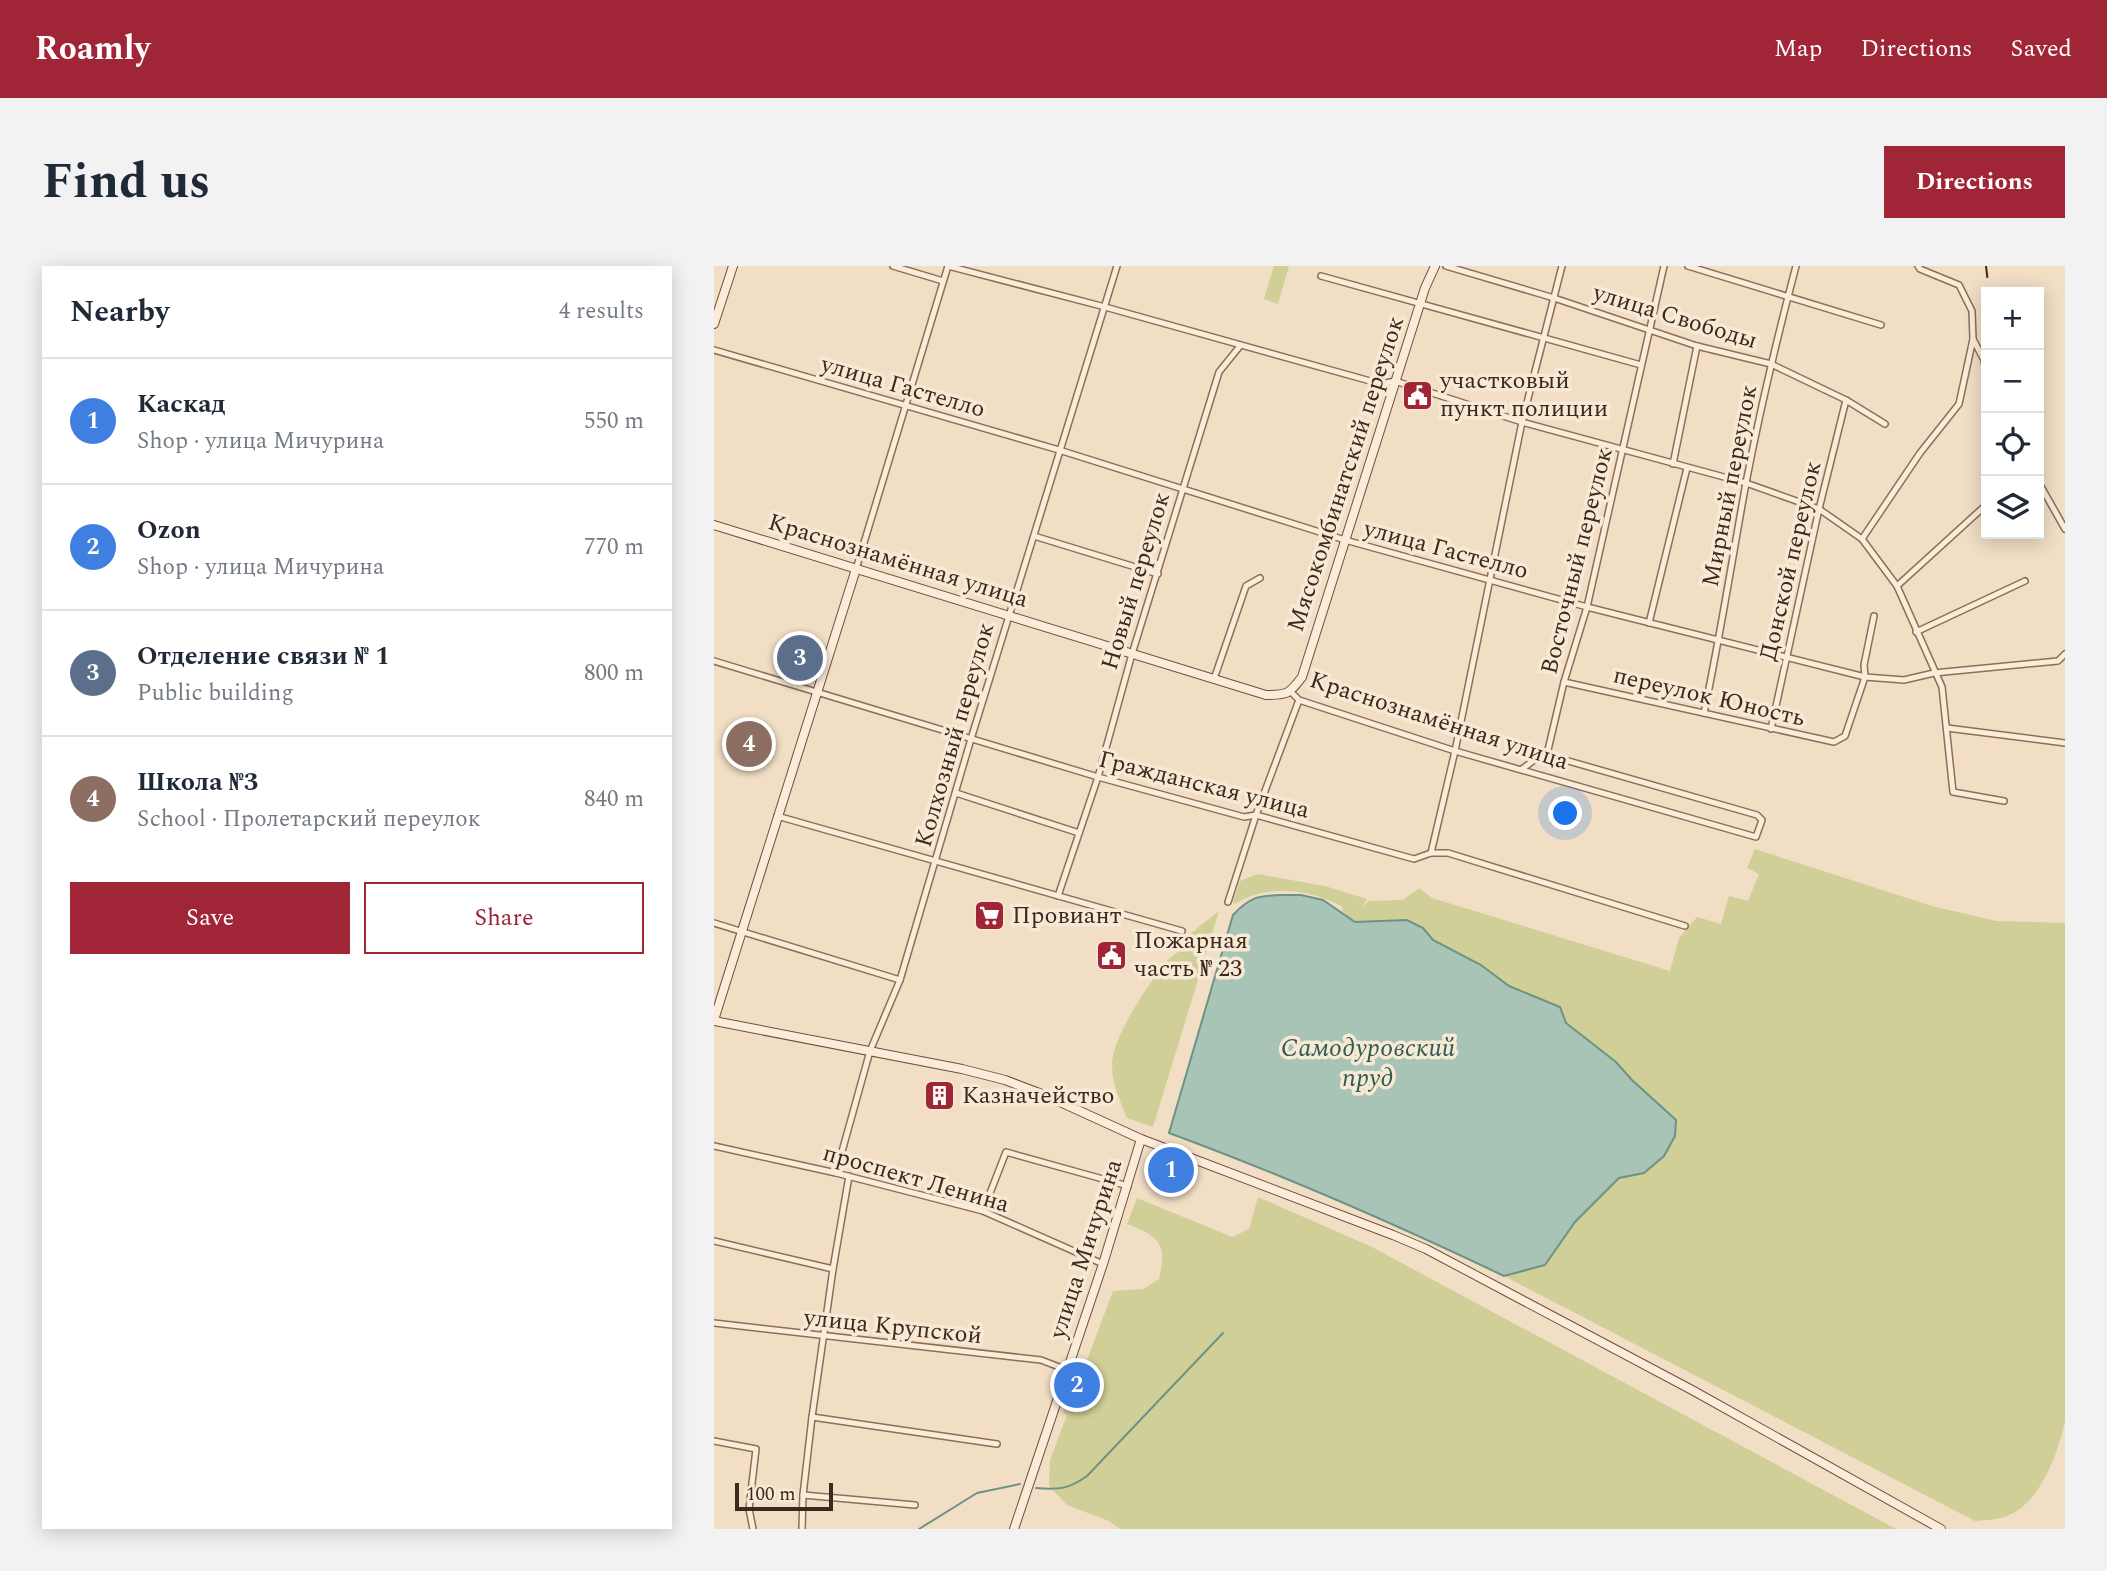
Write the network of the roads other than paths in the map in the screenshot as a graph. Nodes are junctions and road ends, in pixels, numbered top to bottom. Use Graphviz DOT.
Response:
graph roads {
  1 [pos="733,266"];
  2 [pos="893,266"];
  3 [pos="948,266"];
  4 [pos="1117,266"];
  5 [pos="1435,266"];
  6 [pos="1446,266"];
  7 [pos="1562,266"];
  8 [pos="1664,266"];
  9 [pos="1688,266"];
  10 [pos="1796,266"];
  11 [pos="1917,266"];
  12 [pos="1321,276"];
  13 [pos="943,281"];
  14 [pos="1554,298"];
  15 [pos="1788,298"];
  16 [pos="1419,305"];
  17 [pos="1105,307"];
  18 [pos="714,324"];
  19 [pos="1881,325"];
  20 [pos="1649,330"];
  21 [pos="1543,339"];
  22 [pos="1973,339"];
  23 [pos="1697,345"];
  24 [pos="1240,346"];
  25 [pos="714,350"];
  26 [pos="1981,356"];
  27 [pos="1771,364"];
  28 [pos="1642,365"];
  29 [pos="1395,381"];
  30 [pos="1846,400"];
  31 [pos="905,406"];
  32 [pos="1521,422"];
  33 [pos="1885,424"];
  34 [pos="1059,450"];
  35 [pos="1623,450"];
  36 [pos="1673,464"];
  37 [pos="1687,468"];
  38 [pos="1746,483"];
  39 [pos="1182,488"];
  40 [pos="2044,492"];
  41 [pos="1819,509"];
  42 [pos="1981,512"];
  43 [pos="714,525"];
  44 [pos="2065,529"];
  45 [pos="1034,536"];
  46 [pos="1862,539"];
  47 [pos="1345,540"];
  48 [pos="856,569"];
  49 [pos="1158,574"];
  50 [pos="1260,579"];
  51 [pos="1491,580"];
  52 [pos="2025,581"];
  53 [pos="1897,586"];
  54 [pos="1587,607"];
  55 [pos="1009,615"];
  56 [pos="1874,616"];
  57 [pos="1649,623"];
  58 [pos="1916,632"];
  59 [pos="1719,642"];
  60 [pos="1132,654"];
  61 [pos="2065,654"];
  62 [pos="1787,658"];
  63 [pos="714,661"];
  64 [pos="1934,673"];
  65 [pos="1866,677"];
  66 [pos="1214,679"];
  67 [pos="1564,682"];
  68 [pos="817,691"];
  69 [pos="1291,692"];
  70 [pos="1299,700"];
  71 [pos="1703,713"];
  72 [pos="1947,728"];
  73 [pos="1771,729"];
  74 [pos="971,738"];
  75 [pos="2065,743"];
  76 [pos="1455,751"];
  77 [pos="1544,754"];
  78 [pos="1522,769"];
  79 [pos="1098,777"];
  80 [pos="956,793"];
  81 [pos="2004,800"];
  82 [pos="1256,815"];
  83 [pos="777,816"];
  84 [pos="1079,833"];
  85 [pos="1431,853"];
  86 [pos="937,860"];
  87 [pos="1058,895"];
  88 [pos="1228,902"];
  89 [pos="714,923"];
  90 [pos="1685,926"];
  91 [pos="740,931"];
  92 [pos="1182,932"];
  93 [pos="900,980"];
  94 [pos="714,1021"];
  95 [pos="870,1051"];
  96 [pos="1140,1139"];
  97 [pos="714,1146"];
  98 [pos="836,1173"];
  99 [pos="849,1176"];
  100 [pos="1128,1186"];
  101 [pos="983,1211"];
  102 [pos="714,1241"];
  103 [pos="1103,1264"];
  104 [pos="833,1269"];
  105 [pos="714,1324"];
  106 [pos="823,1337"];
  107 [pos="1067,1370"];
  108 [pos="812,1417"];
  109 [pos="714,1441"];
  110 [pos="997,1444"];
  111 [pos="803,1495"];
  112 [pos="915,1505"];
  113 [pos="1935,1528"];
  114 [pos="753,1529"];
  115 [pos="802,1529"];
  116 [pos="1014,1529"];
  1 -- 18 [label="main road"];
  2 -- 13 [label="street"];
  3 -- 13 [label="street"];
  3 -- 17 [label="street"];
  4 -- 17 [label="street, Колхозный переулок"];
  5 -- 16 [label="main road, Мясокомбинатский переулок"];
  6 -- 14 [label="street, улица Свободы"];
  7 -- 14 [label="street"];
  8 -- 20 [label="street, Восточный переулок"];
  9 -- 15 [label="street"];
  10 -- 15 [label="street, Мирный переулок"];
  11 -- 22 [label="street"];
  12 -- 16 [label="street"];
  13 -- 31 [label="street"];
  14 -- 20 [label="street, улица Свободы"];
  14 -- 21 [label="street"];
  15 -- 19 [label="street"];
  15 -- 27 [label="street, Мирный переулок"];
  16 -- 21 [label="street"];
  16 -- 29 [label="main road, Мясокомбинатский переулок"];
  17 -- 24 [label="street"];
  17 -- 34 [label="street, Колхозный переулок"];
  20 -- 23 [label="street, улица Свободы"];
  20 -- 28 [label="street, Восточный переулок"];
  21 -- 28 [label="street"];
  21 -- 32 [label="street"];
  22 -- 26 [label="street"];
  22 -- 46 [label="street"];
  23 -- 27 [label="street, улица Свободы"];
  23 -- 36 [label="street"];
  24 -- 29 [label="street"];
  24 -- 39 [label="street, Новый переулок"];
  25 -- 31 [label="street, улица Гастелло"];
  27 -- 30 [label="street, улица Свободы"];
  27 -- 38 [label="street, Мирный переулок"];
  28 -- 35 [label="street, Восточный переулок"];
  29 -- 32 [label="street"];
  29 -- 47 [label="main road, Мясокомбинатский переулок"];
  30 -- 33 [label="street, улица Свободы"];
  30 -- 41 [label="street, Донской переулок"];
  31 -- 34 [label="street, улица Гастелло"];
  31 -- 48 [label="street"];
  32 -- 35 [label="street"];
  32 -- 51 [label="street"];
  34 -- 39 [label="street, улица Гастелло"];
  34 -- 45 [label="street, Колхозный переулок"];
  35 -- 36 [label="street"];
  35 -- 54 [label="street, Восточный переулок"];
  36 -- 37 [label="street"];
  37 -- 38 [label="street"];
  37 -- 57 [label="street"];
  38 -- 41 [label="street"];
  38 -- 59 [label="street, Мирный переулок"];
  39 -- 47 [label="street, улица Гастелло"];
  39 -- 49 [label="street, Новый переулок"];
  40 -- 44 [label="street"];
  41 -- 46 [label="street"];
  41 -- 62 [label="street, Донской переулок"];
  42 -- 53 [label="street"];
  43 -- 48 [label="main road, Краснознамённая улица"];
  45 -- 49 [label="street"];
  45 -- 55 [label="street, Колхозный переулок"];
  46 -- 53 [label="street"];
  47 -- 51 [label="street, улица Гастелло"];
  47 -- 69 [label="main road, Мясокомбинатский переулок"];
  48 -- 55 [label="main road, Краснознамённая улица"];
  48 -- 68 [label="main road"];
  49 -- 60 [label="street, Новый переулок"];
  50 -- 66 [label="street"];
  51 -- 54 [label="street, улица Гастелло"];
  51 -- 76 [label="street"];
  52 -- 58 [label="street"];
  53 -- 58 [label="street"];
  54 -- 57 [label="street, улица Гастелло"];
  54 -- 67 [label="street, Восточный переулок"];
  55 -- 60 [label="main road, Краснознамённая улица"];
  55 -- 74 [label="street, Колхозный переулок"];
  56 -- 65 [label="street"];
  57 -- 59 [label="street, улица Гастелло"];
  58 -- 64 [label="street"];
  59 -- 62 [label="street, улица Гастелло"];
  59 -- 71 [label="street, Мирный переулок"];
  60 -- 66 [label="main road, Краснознамённая улица"];
  60 -- 79 [label="street, Новый переулок"];
  61 -- 64 [label="street, улица Гастелло"];
  62 -- 65 [label="street, улица Гастелло"];
  62 -- 73 [label="street, Донской переулок"];
  63 -- 68 [label="street, Гражданская улица"];
  64 -- 65 [label="street, улица Гастелло"];
  64 -- 72 [label="street"];
  65 -- 73 [label="street, переулок Юность"];
  66 -- 69 [label="main road, Краснознамённая улица"];
  67 -- 71 [label="street, переулок Юность"];
  67 -- 77 [label="street, Восточный переулок"];
  68 -- 74 [label="street, Гражданская улица"];
  68 -- 83 [label="main road"];
  69 -- 70 [label="street, Краснознамённая улица"];
  70 -- 76 [label="street, Краснознамённая улица"];
  70 -- 82 [label="street"];
  71 -- 73 [label="street, переулок Юность"];
  72 -- 75 [label="street"];
  72 -- 81 [label="street"];
  74 -- 79 [label="street, Гражданская улица"];
  74 -- 80 [label="street, Колхозный переулок"];
  76 -- 78 [label="street, Краснознамённая улица"];
  76 -- 85 [label="street"];
  77 -- 78 [label="street"];
  77 -- 78 [label="street, Краснознамённая улица"];
  79 -- 82 [label="street, Гражданская улица"];
  79 -- 84 [label="street, Новый переулок"];
  80 -- 84 [label="street"];
  80 -- 86 [label="street, Колхозный переулок"];
  82 -- 85 [label="street, Гражданская улица"];
  82 -- 88 [label="street"];
  83 -- 86 [label="street"];
  83 -- 91 [label="main road"];
  84 -- 87 [label="street, Новый переулок"];
  85 -- 90 [label="street, Гражданская улица"];
  86 -- 87 [label="street"];
  86 -- 93 [label="street, Колхозный переулок"];
  87 -- 92 [label="street"];
  89 -- 91 [label="street"];
  91 -- 93 [label="street"];
  91 -- 94 [label="main road"];
  93 -- 95 [label="street, Колхозный переулок"];
  94 -- 95 [label="main road"];
  95 -- 96 [label="main road"];
  95 -- 98 [label="street, Колхозный переулок"];
  96 -- 100 [label="main road, улица Мичурина"];
  96 -- 113 [label="main road"];
  97 -- 98 [label="street, проспект Ленина"];
  98 -- 99 [label="street, проспект Ленина"];
  99 -- 101 [label="street, проспект Ленина"];
  99 -- 104 [label="street"];
  100 -- 101 [label="street"];
  100 -- 103 [label="main road, улица Мичурина"];
  101 -- 103 [label="street, проспект Ленина"];
  102 -- 104 [label="street"];
  103 -- 107 [label="main road, улица Мичурина"];
  104 -- 106 [label="street"];
  105 -- 106 [label="street, улица Крупской"];
  106 -- 107 [label="street, улица Крупской"];
  106 -- 108 [label="street"];
  107 -- 116 [label="main road, улица Мичурина"];
  108 -- 110 [label="street"];
  108 -- 111 [label="street"];
  109 -- 114 [label="street"];
  111 -- 112 [label="street"];
  111 -- 115 [label="street"];
}
